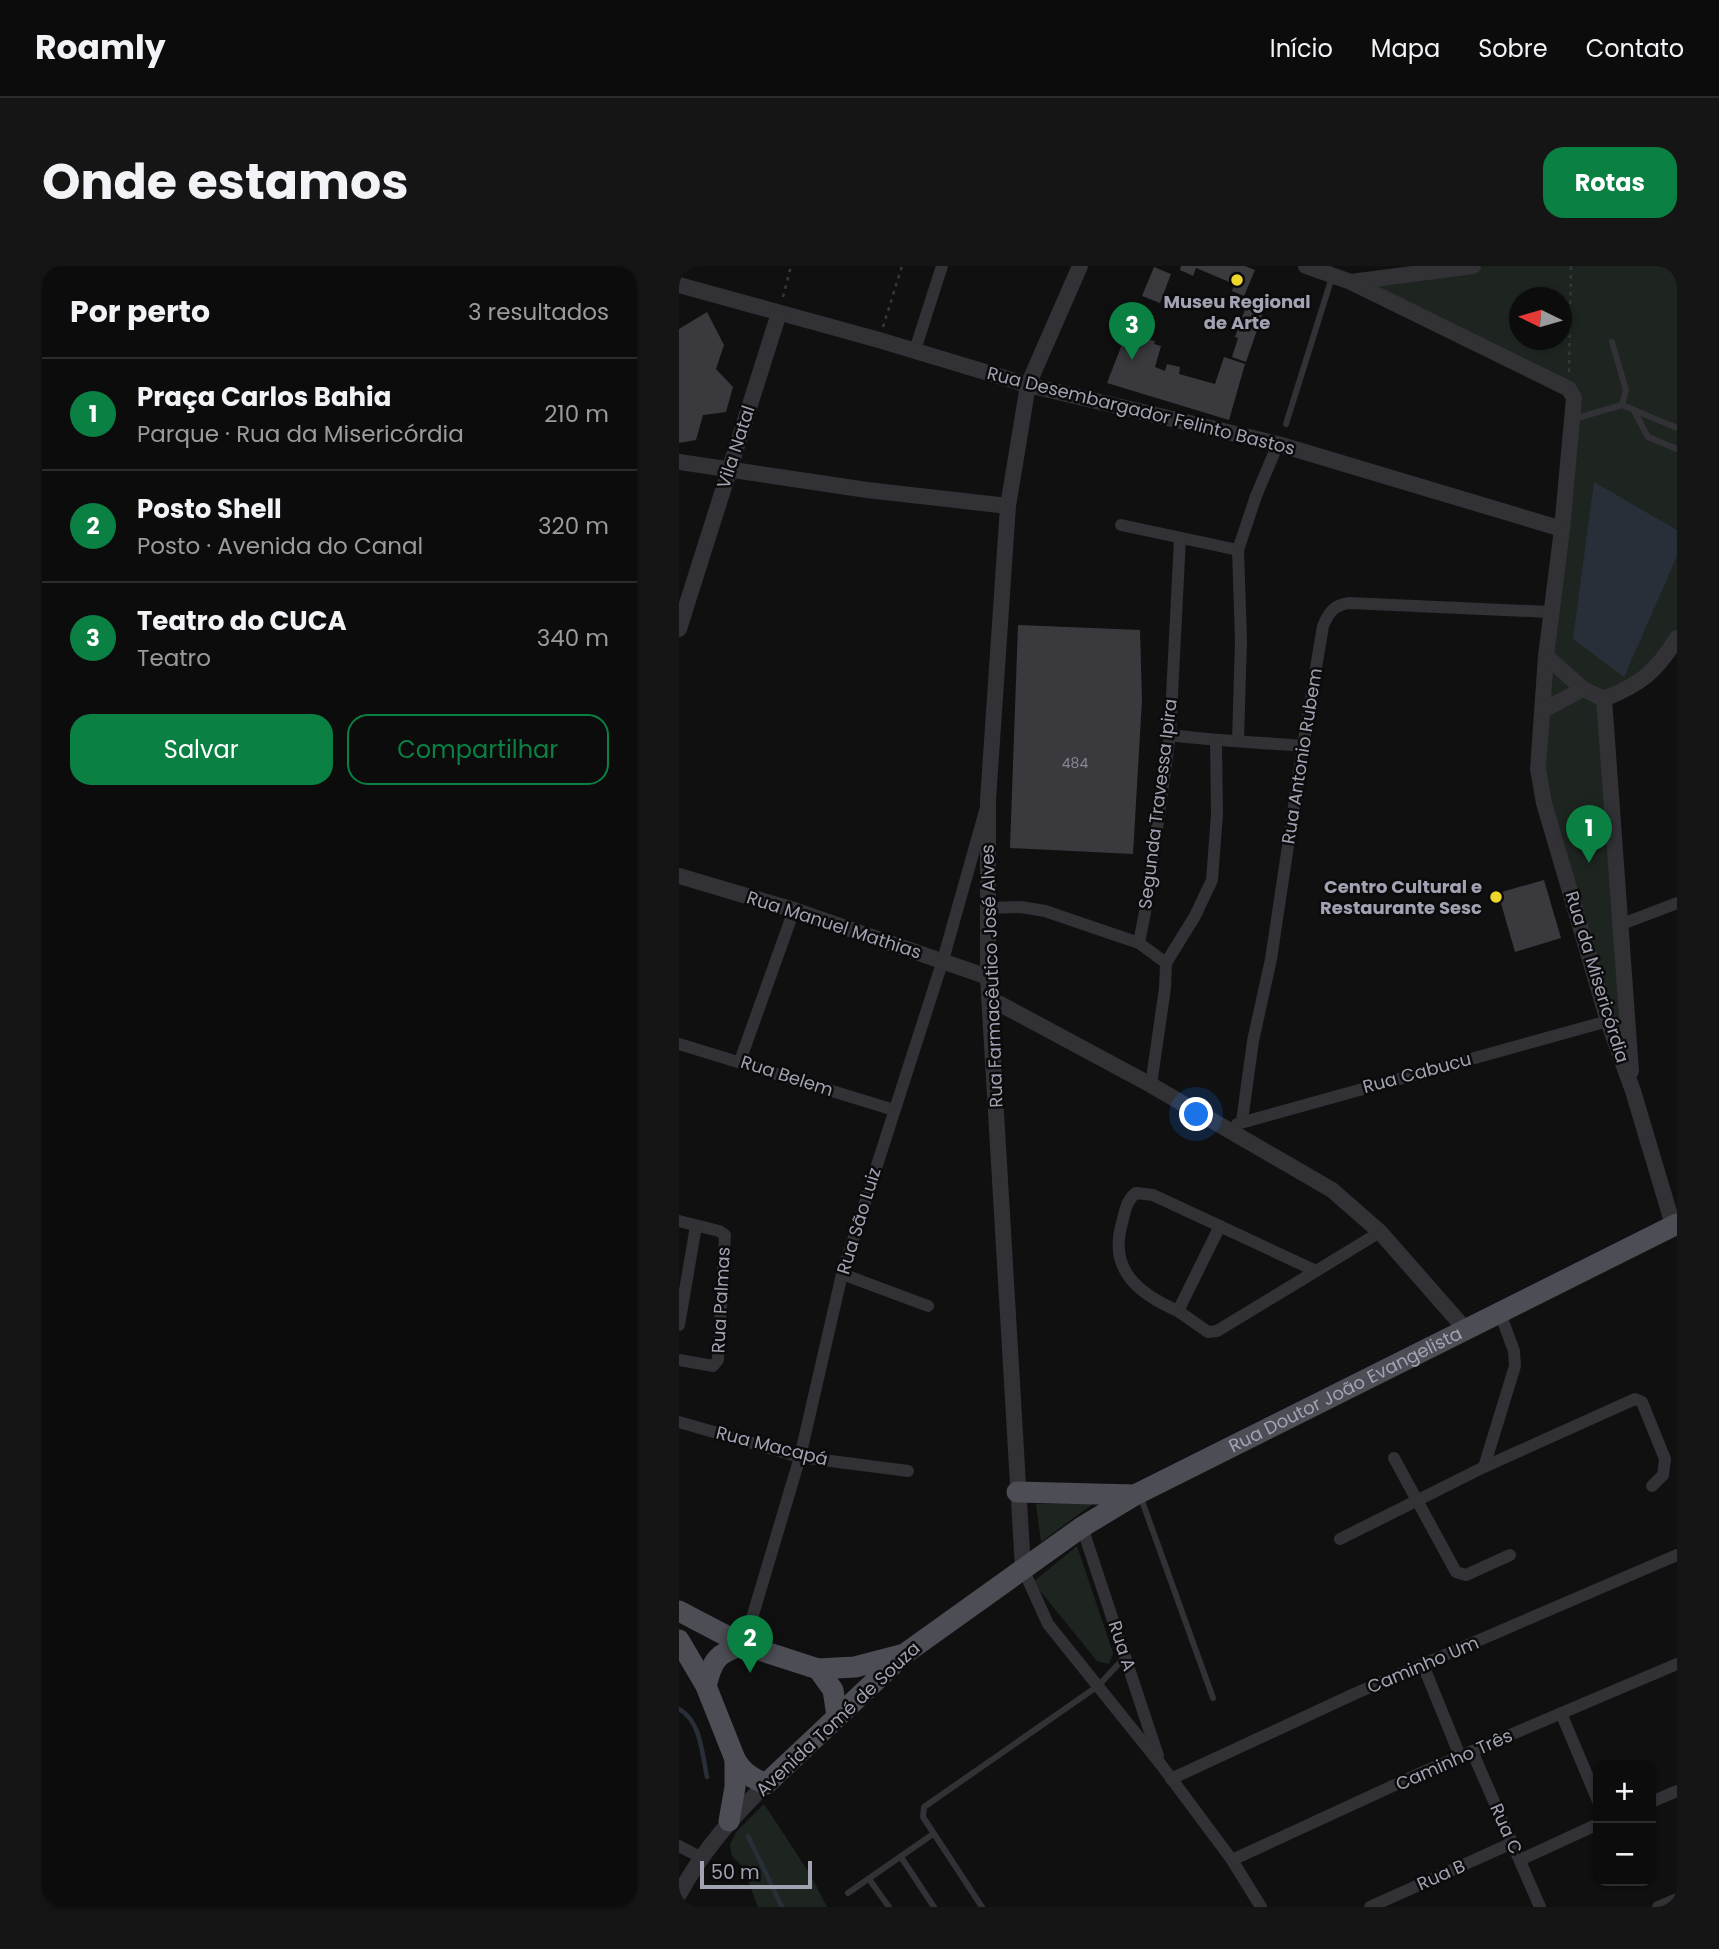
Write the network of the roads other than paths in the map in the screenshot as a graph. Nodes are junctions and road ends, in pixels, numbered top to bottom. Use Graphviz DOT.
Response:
graph roads {
  1 [pos="942,266"];
  2 [pos="1080,266"];
  3 [pos="1306,266"];
  4 [pos="1473,266"];
  5 [pos="1333,276"];
  6 [pos="1351,282"];
  7 [pos="679,285"];
  8 [pos="779,313"];
  9 [pos="1612,342"];
  10 [pos="915,350"];
  11 [pos="1028,385"];
  12 [pos="1622,405"];
  13 [pos="1633,409"];
  14 [pos="1574,419"];
  15 [pos="1286,424"];
  16 [pos="1677,428"];
  17 [pos="1278,444"];
  18 [pos="1677,449"];
  19 [pos="679,463"];
  20 [pos="727,471"];
  21 [pos="1008,506"];
  22 [pos="1121,525"];
  23 [pos="1562,529"];
  24 [pos="1180,538"];
  25 [pos="1238,550"];
  26 [pos="1551,612"];
  27 [pos="679,629"];
  28 [pos="1677,638"];
  29 [pos="1546,656"];
  30 [pos="1583,689"];
  31 [pos="1604,699"];
  32 [pos="1542,711"];
  33 [pos="1170,735"];
  34 [pos="1238,740"];
  35 [pos="1216,741"];
  36 [pos="1303,746"];
  37 [pos="988,800"];
  38 [pos="679,876"];
  39 [pos="1677,903"];
  40 [pos="987,908"];
  41 [pos="794,910"];
  42 [pos="1622,924"];
  43 [pos="1139,943"];
  44 [pos="943,960"];
  45 [pos="1165,964"];
  46 [pos="988,977"];
  47 [pos="989,998"];
  48 [pos="1608,1021"];
  49 [pos="679,1044"];
  50 [pos="740,1061"];
  51 [pos="1151,1085"];
  52 [pos="1633,1091"];
  53 [pos="894,1110"];
  54 [pos="1235,1125"];
  55 [pos="679,1221"];
  56 [pos="1675,1225"];
  57 [pos="696,1226"];
  58 [pos="1220,1226"];
  59 [pos="1380,1232"];
  60 [pos="1316,1271"];
  61 [pos="842,1274"];
  62 [pos="928,1306"];
  63 [pos="1178,1311"];
  64 [pos="1500,1313"];
  65 [pos="679,1325"];
  66 [pos="1466,1330"];
  67 [pos="679,1360"];
  68 [pos="679,1422"];
  69 [pos="800,1457"];
  70 [pos="1394,1458"];
  71 [pos="1484,1467"];
  72 [pos="908,1471"];
  73 [pos="1651,1486"];
  74 [pos="1017,1492"];
  75 [pos="1137,1494"];
  76 [pos="1416,1502"];
  77 [pos="1082,1527"];
  78 [pos="1340,1539"];
  79 [pos="1510,1555"];
  80 [pos="1677,1555"];
  81 [pos="1023,1569"];
  82 [pos="679,1611"];
  83 [pos="679,1640"];
  84 [pos="744,1644"];
  85 [pos="903,1655"];
  86 [pos="1125,1657"];
  87 [pos="1677,1664"];
  88 [pos="1423,1665"];
  89 [pos="818,1669"];
  90 [pos="706,1686"];
  91 [pos="1098,1686"];
  92 [pos="1213,1698"];
  93 [pos="1560,1713"];
  94 [pos="837,1716"];
  95 [pos="1466,1754"];
  96 [pos="735,1759"];
  97 [pos="1161,1766"];
  98 [pos="1171,1779"];
  99 [pos="766,1784"];
  100 [pos="1593,1789"];
  101 [pos="1677,1791"];
  102 [pos="1656,1800"];
  103 [pos="729,1821"];
  104 [pos="1593,1827"];
  105 [pos="933,1834"];
  106 [pos="1512,1843"];
  107 [pos="679,1846"];
  108 [pos="700,1857"];
  109 [pos="901,1857"];
  110 [pos="1232,1860"];
  111 [pos="1520,1860"];
  112 [pos="869,1879"];
  113 [pos="848,1893"];
  114 [pos="679,1894"];
  115 [pos="1677,1899"];
  116 [pos="889,1907"];
  117 [pos="934,1907"];
  118 [pos="982,1907"];
  119 [pos="1261,1907"];
  120 [pos="1370,1907"];
  121 [pos="1541,1907"];
  122 [pos="1658,1907"];
  1 -- 10 [label="street"];
  2 -- 11 [label="street, Rua Farmacêutico José Alves"];
  3 -- 5 [label="street"];
  4 -- 6 [label="street"];
  5 -- 6 [label="street"];
  5 -- 15 [label="lane"];
  6 -- 14 [label="street, Rua da Misericórdia"];
  7 -- 8 [label="street, Rua Desembargador Felinto Bastos"];
  8 -- 10 [label="street, Rua Desembargador Felinto Bastos"];
  8 -- 20 [label="street, Vila Natal"];
  9 -- 12 [label="lane"];
  10 -- 11 [label="street, Rua Desembargador Felinto Bastos"];
  11 -- 17 [label="street, Rua Desembargador Felinto Bastos"];
  11 -- 21 [label="street, Rua Farmacêutico José Alves"];
  12 -- 13 [label="lane"];
  12 -- 14 [label="lane"];
  13 -- 16 [label="lane"];
  13 -- 18 [label="lane"];
  14 -- 23 [label="street, Rua da Misericórdia"];
  17 -- 23 [label="street, Rua Desembargador Felinto Bastos"];
  17 -- 25 [label="street"];
  19 -- 20 [label="street"];
  20 -- 21 [label="street"];
  20 -- 27 [label="street, Vila Natal"];
  21 -- 37 [label="street, Rua Farmacêutico José Alves"];
  22 -- 24 [label="street"];
  23 -- 26 [label="street, Rua da Misericórdia"];
  24 -- 25 [label="street"];
  24 -- 33 [label="street, Segunda Travessa Ipira"];
  25 -- 34 [label="street"];
  26 -- 29 [label="street, Rua da Misericórdia"];
  26 -- 36 [label="street, Rua Antonio Rubem"];
  28 -- 31 [label="street"];
  29 -- 30 [label="street"];
  29 -- 32 [label="street, Rua da Misericórdia"];
  30 -- 31 [label="street"];
  30 -- 32 [label="street"];
  31 -- 42 [label="street, Rua da Misericórdia"];
  32 -- 48 [label="street, Rua da Misericórdia"];
  33 -- 35 [label="street"];
  33 -- 43 [label="street, Segunda Travessa Ipira"];
  34 -- 35 [label="street"];
  34 -- 36 [label="street"];
  35 -- 45 [label="street"];
  36 -- 54 [label="street, Rua Antonio Rubem"];
  37 -- 40 [label="street, Rua Farmacêutico José Alves"];
  37 -- 44 [label="street, Rua São Luiz"];
  38 -- 41 [label="street, Rua Manuel Mathias"];
  39 -- 42 [label="street"];
  40 -- 43 [label="street"];
  40 -- 46 [label="street, Rua Farmacêutico José Alves"];
  41 -- 44 [label="street, Rua Manuel Mathias"];
  41 -- 50 [label="street"];
  42 -- 52 [label="street, Rua da Misericórdia"];
  43 -- 45 [label="street"];
  44 -- 46 [label="street, Rua Manuel Mathias"];
  44 -- 53 [label="street, Rua São Luiz"];
  45 -- 51 [label="street"];
  46 -- 47 [label="street, Rua Farmacêutico José Alves"];
  47 -- 51 [label="street"];
  47 -- 74 [label="street, Rua Farmacêutico José Alves"];
  48 -- 52 [label="street, Rua da Misericórdia"];
  48 -- 54 [label="street, Rua Cabucu"];
  49 -- 50 [label="street, Rua Belem"];
  50 -- 53 [label="street, Rua Belem"];
  51 -- 54 [label="street"];
  52 -- 56 [label="street, Rua da Misericórdia"];
  53 -- 61 [label="street, Rua São Luiz"];
  54 -- 59 [label="street"];
  55 -- 57 [label="street"];
  56 -- 64 [label="main road, Rua Doutor João Evangelista"];
  57 -- 65 [label="street"];
  57 -- 67 [label="street, Rua Palmas"];
  58 -- 60 [label="street"];
  58 -- 63 [label="street"];
  58 -- 63 [label="street"];
  59 -- 60 [label="street"];
  59 -- 66 [label="street"];
  60 -- 63 [label="street"];
  61 -- 62 [label="street"];
  61 -- 69 [label="street, Rua São Luiz"];
  64 -- 66 [label="main road, Rua Doutor João Evangelista"];
  64 -- 71 [label="street"];
  66 -- 75 [label="main road, Rua Doutor João Evangelista"];
  68 -- 69 [label="street, Rua Macapá"];
  69 -- 72 [label="street, Rua Macapá"];
  69 -- 84 [label="street, Rua São Luiz"];
  70 -- 76 [label="street"];
  71 -- 73 [label="street"];
  71 -- 76 [label="street"];
  74 -- 75 [label="main road"];
  74 -- 81 [label="street, Rua Farmacêutico José Alves"];
  75 -- 77 [label="main road, Rua Doutor João Evangelista"];
  75 -- 92 [label="lane"];
  76 -- 78 [label="street"];
  76 -- 79 [label="street"];
  77 -- 81 [label="main road, Rua Doutor João Evangelista"];
  77 -- 86 [label="street, Rua A"];
  80 -- 88 [label="street, Caminho Um"];
  81 -- 85 [label="main road, Avenida Tomé de Souza"];
  81 -- 91 [label="street, Rua A"];
  82 -- 84 [label="main road"];
  83 -- 90 [label="main road"];
  84 -- 89 [label="main road"];
  84 -- 90 [label="main road"];
  85 -- 89 [label="main road"];
  85 -- 94 [label="main road, Avenida Tomé de Souza"];
  86 -- 91 [label="lane"];
  86 -- 97 [label="street, Rua A"];
  87 -- 93 [label="street, Caminho Três"];
  88 -- 95 [label="street, Rua C"];
  88 -- 98 [label="street, Caminho Um"];
  89 -- 94 [label="main road"];
  90 -- 96 [label="main road"];
  91 -- 97 [label="street, Rua A"];
  91 -- 105 [label="lane"];
  93 -- 95 [label="street, Caminho Três"];
  93 -- 100 [label="street"];
  94 -- 99 [label="main road, Avenida Tomé de Souza"];
  95 -- 106 [label="street, Rua C"];
  95 -- 110 [label="street, Caminho Três"];
  96 -- 99 [label="main road"];
  96 -- 103 [label="main road"];
  97 -- 98 [label="street, Rua A"];
  98 -- 110 [label="street, Rua A"];
  99 -- 103 [label="street, Avenida Tomé de Souza"];
  101 -- 102 [label="street"];
  103 -- 108 [label="street, Avenida Tomé de Souza"];
  104 -- 111 [label="street"];
  105 -- 109 [label="lane"];
  105 -- 118 [label="lane"];
  106 -- 111 [label="street, Rua C"];
  106 -- 120 [label="street, Rua B"];
  107 -- 108 [label="street"];
  108 -- 114 [label="street, Avenida Tomé de Souza"];
  109 -- 112 [label="lane"];
  109 -- 117 [label="lane"];
  110 -- 119 [label="street, Rua A"];
  111 -- 121 [label="street, Rua C"];
  112 -- 113 [label="lane"];
  112 -- 116 [label="lane"];
  115 -- 122 [label="street"];
}
